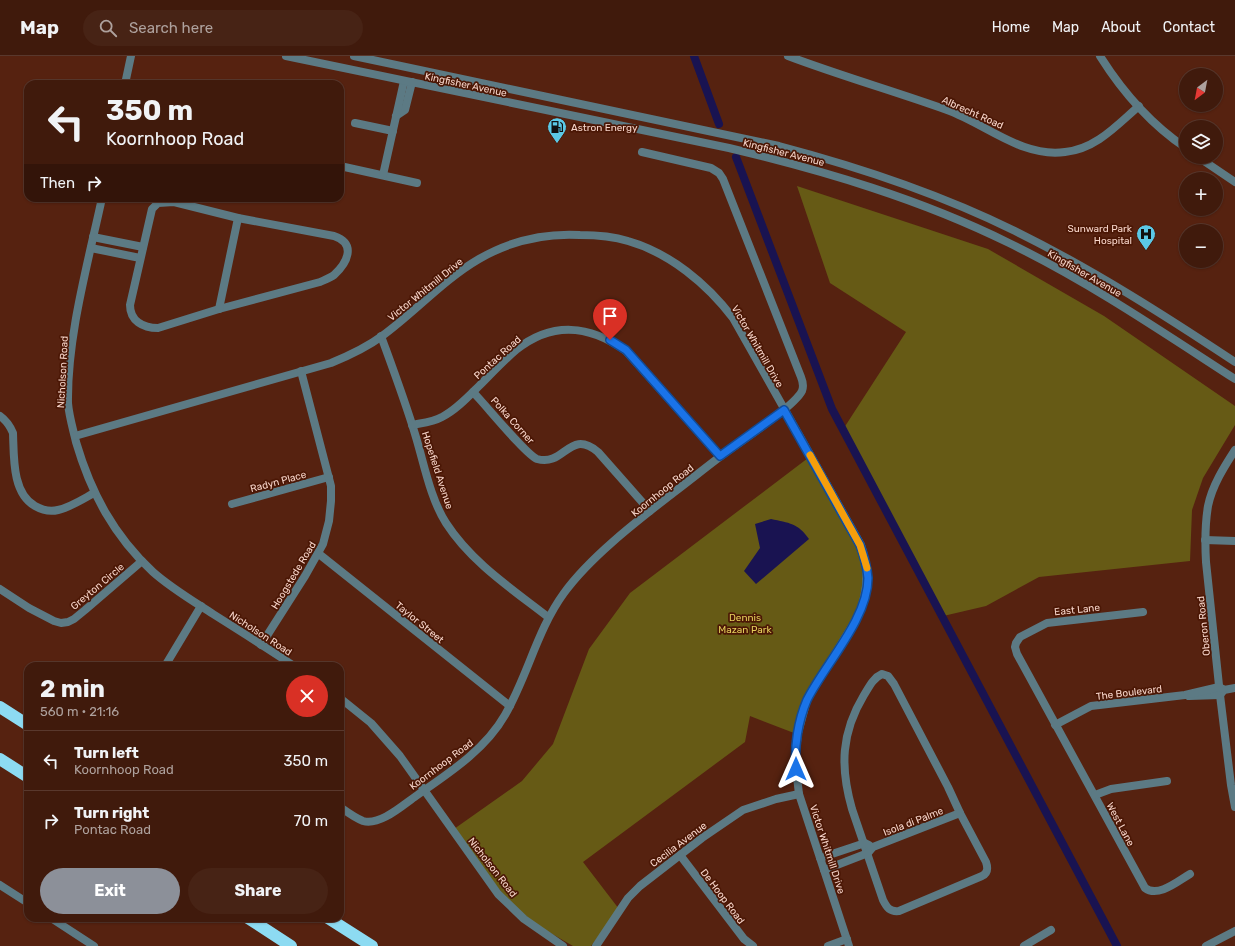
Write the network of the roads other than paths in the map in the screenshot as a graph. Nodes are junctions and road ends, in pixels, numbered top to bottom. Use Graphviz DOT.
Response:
graph roads {
  1 [pos="131,56"];
  2 [pos="286,56"];
  3 [pos="354,56"];
  4 [pos="788,56"];
  5 [pos="1101,56"];
  6 [pos="126,80"];
  7 [pos="408,82"];
  8 [pos="1139,106"];
  9 [pos="355,123"];
  10 [pos="393,131"];
  11 [pos="1179,142"];
  12 [pos="642,152"];
  13 [pos="1208,164"];
  14 [pos="344,167"];
  15 [pos="383,175"];
  16 [pos="1235,182"];
  17 [pos="417,183"];
  18 [pos="101,202"];
  19 [pos="238,218"];
  20 [pos="93,237"];
  21 [pos="143,247"];
  22 [pos="91,248"];
  23 [pos="140,258"];
  24 [pos="219,309"];
  25 [pos="381,336"];
  26 [pos="1235,362"];
  27 [pos="301,371"];
  28 [pos="1235,379"];
  29 [pos="474,392"];
  30 [pos="784,410"];
  31 [pos="0,416"];
  32 [pos="412,425"];
  33 [pos="75,436"];
  34 [pos="1235,450"];
  35 [pos="720,456"];
  36 [pos="329,477"];
  37 [pos="94,493"];
  38 [pos="232,504"];
  39 [pos="650,511"];
  40 [pos="1205,540"];
  41 [pos="1235,541"];
  42 [pos="319,554"];
  43 [pos="142,561"];
  44 [pos="0,589"];
  45 [pos="201,606"];
  46 [pos="1143,612"];
  47 [pos="548,617"];
  48 [pos="261,644"];
  49 [pos="167,662"];
  50 [pos="288,662"];
  51 [pos="1235,688"];
  52 [pos="1221,691"];
  53 [pos="344,701"];
  54 [pos="510,706"];
  55 [pos="0,708"];
  56 [pos="24,723"];
  57 [pos="1055,725"];
  58 [pos="0,759"];
  59 [pos="24,774"];
  60 [pos="1167,781"];
  61 [pos="425,790"];
  62 [pos="799,794"];
  63 [pos="1095,796"];
  64 [pos="1235,807"];
  65 [pos="344,809"];
  66 [pos="960,814"];
  67 [pos="865,843"];
  68 [pos="870,850"];
  69 [pos="680,855"];
  70 [pos="820,858"];
  71 [pos="824,870"];
  72 [pos="1190,874"];
  73 [pos="0,886"];
  74 [pos="24,901"];
  75 [pos="57,922"];
  76 [pos="254,922"];
  77 [pos="334,922"];
  78 [pos="1051,930"];
  79 [pos="1235,931"];
  80 [pos="848,943"];
  81 [pos="94,946"];
  82 [pos="291,946"];
  83 [pos="372,946"];
  84 [pos="563,946"];
  85 [pos="596,946"];
  86 [pos="753,946"];
  87 [pos="828,946"];
  88 [pos="1024,946"];
  89 [pos="1206,946"];
  1 -- 6 [label="street"];
  2 -- 7 [label="street, Kingfisher Avenue"];
  3 -- 26 [label="street, Kingfisher Avenue"];
  4 -- 8 [label="street, Albrecht Road"];
  5 -- 8 [label="street"];
  7 -- 10 [label="street"];
  7 -- 28 [label="street, Kingfisher Avenue"];
  8 -- 11 [label="street"];
  9 -- 10 [label="street"];
  10 -- 15 [label="street"];
  12 -- 30 [label="street, Koornhoop Road"];
  13 -- 16 [label="street"];
  14 -- 15 [label="street"];
  15 -- 17 [label="street"];
  18 -- 20 [label="street, Nicholson Road"];
  19 -- 21 [label="street"];
  19 -- 24 [label="street"];
  19 -- 24 [label="street"];
  20 -- 21 [label="street"];
  20 -- 22 [label="street, Nicholson Road"];
  21 -- 23 [label="street"];
  22 -- 23 [label="street"];
  22 -- 33 [label="street, Nicholson Road"];
  23 -- 24 [label="street"];
  25 -- 27 [label="street, Victor Whitmill Drive"];
  25 -- 30 [label="street, Victor Whitmill Drive"];
  25 -- 32 [label="street, Hopefield Avenue"];
  27 -- 33 [label="street, Victor Whitmill Drive"];
  27 -- 36 [label="street, Hoogstede Road"];
  29 -- 32 [label="street, Pontac Road"];
  29 -- 35 [label="street, Pontac Road"];
  29 -- 39 [label="street, Polka Corner"];
  30 -- 35 [label="street, Koornhoop Road"];
  30 -- 62 [label="street, Victor Whitmill Drive"];
  31 -- 37 [label="street"];
  32 -- 47 [label="street, Hopefield Avenue"];
  33 -- 37 [label="street, Nicholson Road"];
  34 -- 40 [label="street, Oberon Road"];
  35 -- 39 [label="street, Koornhoop Road"];
  36 -- 38 [label="street, Radyn Place"];
  36 -- 42 [label="street, Hoogstede Road"];
  37 -- 43 [label="street, Nicholson Road"];
  39 -- 47 [label="street, Koornhoop Road"];
  40 -- 41 [label="street"];
  40 -- 52 [label="street, Oberon Road"];
  42 -- 48 [label="street, Hoogstede Road"];
  42 -- 54 [label="street, Taylor Street"];
  43 -- 44 [label="street, Greyton Circle"];
  43 -- 45 [label="street, Nicholson Road"];
  45 -- 48 [label="street, Nicholson Road"];
  45 -- 49 [label="street"];
  46 -- 57 [label="street, East Lane"];
  47 -- 54 [label="street, Koornhoop Road"];
  48 -- 50 [label="street, Nicholson Road"];
  51 -- 52 [label="street, The Boulevard"];
  52 -- 57 [label="street, The Boulevard"];
  52 -- 64 [label="street, Oberon Road"];
  53 -- 61 [label="street, Nicholson Road"];
  54 -- 61 [label="street, Koornhoop Road"];
  55 -- 56 [label="highway"];
  57 -- 63 [label="street, West Lane"];
  58 -- 59 [label="highway"];
  60 -- 63 [label="street"];
  61 -- 65 [label="street, Koornhoop Road"];
  61 -- 84 [label="street, Nicholson Road"];
  62 -- 69 [label="street, Cecilia Avenue"];
  62 -- 70 [label="street, Victor Whitmill Drive"];
  63 -- 72 [label="street, West Lane"];
  66 -- 67 [label="street"];
  66 -- 68 [label="street, Isola di Palme"];
  66 -- 68 [label="street"];
  67 -- 68 [label="street"];
  67 -- 70 [label="street"];
  68 -- 71 [label="street, Isola di Palme"];
  69 -- 85 [label="street, Cecilia Avenue"];
  69 -- 86 [label="street, De Hoop Road"];
  70 -- 71 [label="street, Victor Whitmill Drive"];
  71 -- 80 [label="street, Victor Whitmill Drive"];
  73 -- 74 [label="street"];
  75 -- 81 [label="street"];
  76 -- 82 [label="highway"];
  77 -- 83 [label="highway"];
  78 -- 88 [label="street"];
  79 -- 89 [label="street"];
  80 -- 87 [label="street"];
}
